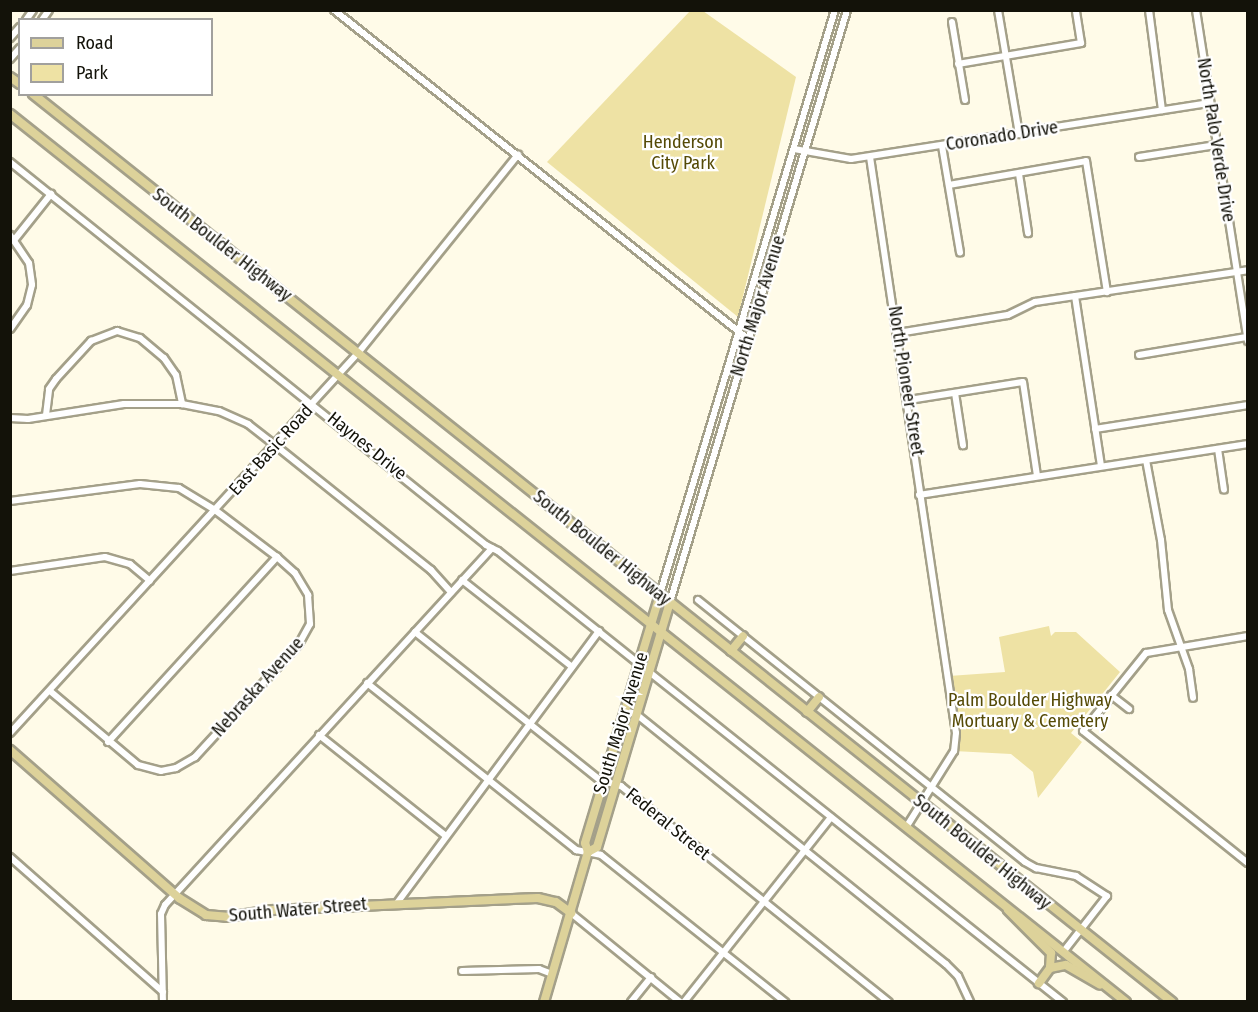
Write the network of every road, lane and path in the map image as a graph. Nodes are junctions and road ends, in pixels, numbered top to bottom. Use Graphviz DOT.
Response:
graph roads {
  1 [pos="835,10"];
  2 [pos="847,10"];
  3 [pos="998,10"];
  4 [pos="1076,10"];
  5 [pos="1149,10"];
  6 [pos="1196,10"];
  7 [pos="336,11"];
  8 [pos="952,22"];
  9 [pos="1006,56"];
  10 [pos="958,64"];
  11 [pos="814,79"];
  12 [pos="825,84"];
  13 [pos="36,96"];
  14 [pos="965,100"];
  15 [pos="1210,103"];
  16 [pos="1162,110"];
  17 [pos="10,114"];
  18 [pos="1019,134"];
  19 [pos="1216,145"];
  20 [pos="942,146"];
  21 [pos="794,149"];
  22 [pos="805,152"];
  23 [pos="518,155"];
  24 [pos="870,157"];
  25 [pos="1139,157"];
  26 [pos="10,162"];
  27 [pos="1018,174"];
  28 [pos="949,185"];
  29 [pos="51,194"];
  30 [pos="1028,233"];
  31 [pos="13,237"];
  32 [pos="960,252"];
  33 [pos="759,264"];
  34 [pos="770,267"];
  35 [pos="1248,270"];
  36 [pos="1237,272"];
  37 [pos="756,273"];
  38 [pos="768,276"];
  39 [pos="1107,292"];
  40 [pos="1075,296"];
  41 [pos="10,329"];
  42 [pos="738,331"];
  43 [pos="898,333"];
  44 [pos="748,339"];
  45 [pos="1247,339"];
  46 [pos="358,353"];
  47 [pos="1139,355"];
  48 [pos="340,373"];
  49 [pos="722,387"];
  50 [pos="733,391"];
  51 [pos="955,393"];
  52 [pos="909,400"];
  53 [pos="313,403"];
  54 [pos="182,404"];
  55 [pos="1248,405"];
  56 [pos="46,415"];
  57 [pos="10,418"];
  58 [pos="1095,429"];
  59 [pos="1248,444"];
  60 [pos="275,445"];
  61 [pos="963,445"];
  62 [pos="1218,449"];
  63 [pos="702,453"];
  64 [pos="713,457"];
  65 [pos="1146,460"];
  66 [pos="1101,465"];
  67 [pos="1037,476"];
  68 [pos="1224,490"];
  69 [pos="919,495"];
  70 [pos="10,501"];
  71 [pos="215,510"];
  72 [pos="492,548"];
  73 [pos="277,557"];
  74 [pos="10,571"];
  75 [pos="462,580"];
  76 [pos="150,581"];
  77 [pos="451,592"];
  78 [pos="660,594"];
  79 [pos="698,600"];
  80 [pos="670,602"];
  81 [pos="652,622"];
  82 [pos="662,630"];
  83 [pos="599,631"];
  84 [pos="415,632"];
  85 [pos="743,636"];
  86 [pos="1248,636"];
  87 [pos="1180,646"];
  88 [pos="731,651"];
  89 [pos="638,663"];
  90 [pos="572,667"];
  91 [pos="648,671"];
  92 [pos="367,683"];
  93 [pos="50,691"];
  94 [pos="1111,695"];
  95 [pos="819,698"];
  96 [pos="1193,698"];
  97 [pos="1129,709"];
  98 [pos="624,711"];
  99 [pos="807,712"];
  100 [pos="636,714"];
  101 [pos="530,724"];
  102 [pos="10,733"];
  103 [pos="319,735"];
  104 [pos="108,741"];
  105 [pos="10,750"];
  106 [pos="488,780"];
  107 [pos="603,781"];
  108 [pos="614,785"];
  109 [pos="929,786"];
  110 [pos="920,802"];
  111 [pos="831,817"];
  112 [pos="907,826"];
  113 [pos="446,836"];
  114 [pos="804,851"];
  115 [pos="588,852"];
  116 [pos="10,857"];
  117 [pos="1248,863"];
  118 [pos="174,894"];
  119 [pos="764,902"];
  120 [pos="397,903"];
  121 [pos="1005,904"];
  122 [pos="571,913"];
  123 [pos="1080,931"];
  124 [pos="1064,951"];
  125 [pos="723,952"];
  126 [pos="1050,968"];
  127 [pos="462,971"];
  128 [pos="552,974"];
  129 [pos="651,977"];
  130 [pos="1039,983"];
  131 [pos="163,992"];
  132 [pos="1116,993"];
  133 [pos="163,1002"];
  134 [pos="544,1002"];
  135 [pos="631,1002"];
  136 [pos="682,1002"];
  137 [pos="785,1002"];
  138 [pos="889,1002"];
  139 [pos="970,1002"];
  140 [pos="1063,1002"];
  141 [pos="1126,1002"];
  142 [pos="1172,1002"];
  1 -- 11 [label="street, North Major Avenue"];
  2 -- 12 [label="street, North Major Avenue"];
  3 -- 9 [label="street"];
  4 -- 9 [label="street"];
  5 -- 16 [label="street"];
  6 -- 15 [label="street, North Palo Verde Drive"];
  7 -- 23 [label="street"];
  8 -- 10 [label="street"];
  9 -- 10 [label="street"];
  9 -- 18 [label="street"];
  10 -- 14 [label="street"];
  11 -- 12 [label="street"];
  11 -- 21 [label="street, North Major Avenue"];
  12 -- 22 [label="street, North Major Avenue"];
  13 -- 46 [label="main road, South Boulder Highway"];
  15 -- 16 [label="street, Coronado Drive"];
  15 -- 19 [label="street, North Palo Verde Drive"];
  16 -- 18 [label="street, Coronado Drive"];
  17 -- 48 [label="main road, South Boulder Highway"];
  18 -- 20 [label="street, Coronado Drive"];
  19 -- 25 [label="street"];
  19 -- 36 [label="street, North Palo Verde Drive"];
  20 -- 24 [label="street, Coronado Drive"];
  20 -- 28 [label="street"];
  21 -- 22 [label="street, Coronado Drive"];
  21 -- 33 [label="street, North Major Avenue"];
  22 -- 24 [label="street, Coronado Drive"];
  22 -- 34 [label="street, North Major Avenue"];
  23 -- 42 [label="street"];
  23 -- 46 [label="street, East Basic Road"];
  24 -- 43 [label="street, North Pioneer Street"];
  26 -- 29 [label="street, Haynes Drive"];
  27 -- 28 [label="street"];
  27 -- 30 [label="street"];
  27 -- 39 [label="street"];
  28 -- 32 [label="street"];
  29 -- 31 [label="street"];
  29 -- 53 [label="street, Haynes Drive"];
  31 -- 41 [label="street"];
  33 -- 34 [label="street"];
  33 -- 37 [label="street, North Major Avenue"];
  34 -- 38 [label="street, North Major Avenue"];
  35 -- 36 [label="street"];
  36 -- 39 [label="street"];
  36 -- 45 [label="street, North Palo Verde Drive"];
  37 -- 38 [label="street"];
  37 -- 42 [label="street, North Major Avenue"];
  38 -- 44 [label="street, North Major Avenue"];
  39 -- 40 [label="street"];
  40 -- 43 [label="street"];
  40 -- 58 [label="street"];
  42 -- 44 [label="street"];
  42 -- 49 [label="street, North Major Avenue"];
  43 -- 52 [label="street, North Pioneer Street"];
  44 -- 50 [label="street, North Major Avenue"];
  45 -- 47 [label="street"];
  46 -- 48 [label="street, East Basic Road"];
  46 -- 78 [label="main road, South Boulder Highway"];
  48 -- 53 [label="street, East Basic Road"];
  48 -- 81 [label="main road, South Boulder Highway"];
  49 -- 50 [label="street"];
  49 -- 63 [label="street, North Major Avenue"];
  50 -- 64 [label="street, North Major Avenue"];
  51 -- 52 [label="street"];
  51 -- 61 [label="street"];
  51 -- 67 [label="street"];
  52 -- 69 [label="street, North Pioneer Street"];
  53 -- 60 [label="street, East Basic Road"];
  53 -- 72 [label="street, Haynes Drive"];
  54 -- 56 [label="street"];
  54 -- 56 [label="street"];
  54 -- 60 [label="street"];
  55 -- 58 [label="street"];
  56 -- 57 [label="street"];
  58 -- 66 [label="street"];
  59 -- 62 [label="street"];
  60 -- 71 [label="street, East Basic Road"];
  60 -- 77 [label="street"];
  62 -- 65 [label="street"];
  62 -- 68 [label="street"];
  63 -- 64 [label="street"];
  63 -- 78 [label="street, North Major Avenue"];
  64 -- 80 [label="street, North Major Avenue"];
  65 -- 66 [label="street"];
  65 -- 87 [label="street"];
  66 -- 67 [label="street"];
  67 -- 69 [label="street"];
  69 -- 109 [label="street, North Pioneer Street"];
  70 -- 71 [label="street, Nebraska Avenue"];
  71 -- 73 [label="street, Nebraska Avenue"];
  71 -- 76 [label="street, East Basic Road"];
  72 -- 75 [label="street"];
  72 -- 83 [label="street, Haynes Drive"];
  73 -- 104 [label="street"];
  73 -- 104 [label="street, Nebraska Avenue"];
  74 -- 76 [label="street"];
  75 -- 77 [label="street"];
  75 -- 90 [label="street"];
  76 -- 93 [label="street, East Basic Road"];
  77 -- 84 [label="street"];
  78 -- 80 [label="main road, South Boulder Highway"];
  78 -- 81 [label="main road, South Major Avenue"];
  79 -- 85 [label="street"];
  80 -- 82 [label="main road, South Major Avenue"];
  80 -- 88 [label="main road, South Boulder Highway"];
  81 -- 82 [label="main road, South Boulder Highway"];
  81 -- 89 [label="main road, South Major Avenue"];
  82 -- 91 [label="main road, South Major Avenue"];
  82 -- 112 [label="main road, South Boulder Highway"];
  83 -- 89 [label="street, Haynes Drive"];
  83 -- 90 [label="street"];
  84 -- 92 [label="street"];
  84 -- 101 [label="street, Federal Street"];
  85 -- 88 [label="main road"];
  85 -- 95 [label="street"];
  86 -- 87 [label="street"];
  87 -- 94 [label="street"];
  87 -- 96 [label="street"];
  88 -- 99 [label="main road, South Boulder Highway"];
  89 -- 98 [label="main road, South Major Avenue"];
  90 -- 101 [label="street"];
  91 -- 100 [label="main road, South Major Avenue"];
  91 -- 111 [label="street"];
  92 -- 103 [label="street"];
  92 -- 106 [label="street"];
  93 -- 102 [label="street, East Basic Road"];
  93 -- 104 [label="street, Nebraska Avenue"];
  94 -- 97 [label="street"];
  94 -- 117 [label="street"];
  95 -- 99 [label="main road"];
  95 -- 109 [label="street"];
  98 -- 100 [label="street"];
  98 -- 107 [label="main road, South Major Avenue"];
  99 -- 110 [label="main road, South Boulder Highway"];
  100 -- 108 [label="main road, South Major Avenue"];
  100 -- 114 [label="street"];
  101 -- 106 [label="street"];
  101 -- 107 [label="street, Federal Street"];
  103 -- 113 [label="street"];
  103 -- 118 [label="street"];
  105 -- 118 [label="main road, South Water Street"];
  106 -- 113 [label="street"];
  106 -- 115 [label="street"];
  107 -- 108 [label="street, Federal Street"];
  107 -- 115 [label="main road, South Major Avenue"];
  108 -- 115 [label="main road, South Major Avenue"];
  108 -- 119 [label="street, Federal Street"];
  109 -- 110 [label="street, North Pioneer Street"];
  109 -- 123 [label="street"];
  110 -- 112 [label="street, North Pioneer Street"];
  110 -- 123 [label="main road, South Boulder Highway"];
  111 -- 114 [label="street"];
  111 -- 130 [label="street"];
  112 -- 121 [label="main road, South Boulder Highway"];
  113 -- 120 [label="street"];
  114 -- 119 [label="street"];
  114 -- 139 [label="street"];
  115 -- 122 [label="main road, South Major Avenue"];
  115 -- 125 [label="street"];
  116 -- 131 [label="street"];
  118 -- 120 [label="main road, South Water Street"];
  118 -- 131 [label="street"];
  119 -- 125 [label="street"];
  119 -- 138 [label="street, Federal Street"];
  120 -- 122 [label="main road, South Water Street"];
  121 -- 124 [label="main road, South Boulder Highway"];
  121 -- 126 [label="main road"];
  122 -- 128 [label="main road, South Major Avenue"];
  122 -- 129 [label="street"];
  123 -- 124 [label="street"];
  123 -- 142 [label="main road, South Boulder Highway"];
  124 -- 132 [label="main road, South Boulder Highway"];
  125 -- 136 [label="street"];
  125 -- 137 [label="street"];
  126 -- 130 [label="main road"];
  126 -- 132 [label="main road"];
  127 -- 128 [label="street"];
  128 -- 134 [label="main road, South Major Avenue"];
  129 -- 135 [label="street"];
  129 -- 136 [label="street"];
  130 -- 140 [label="street"];
  131 -- 133 [label="street"];
  132 -- 141 [label="main road, South Boulder Highway"];
}
